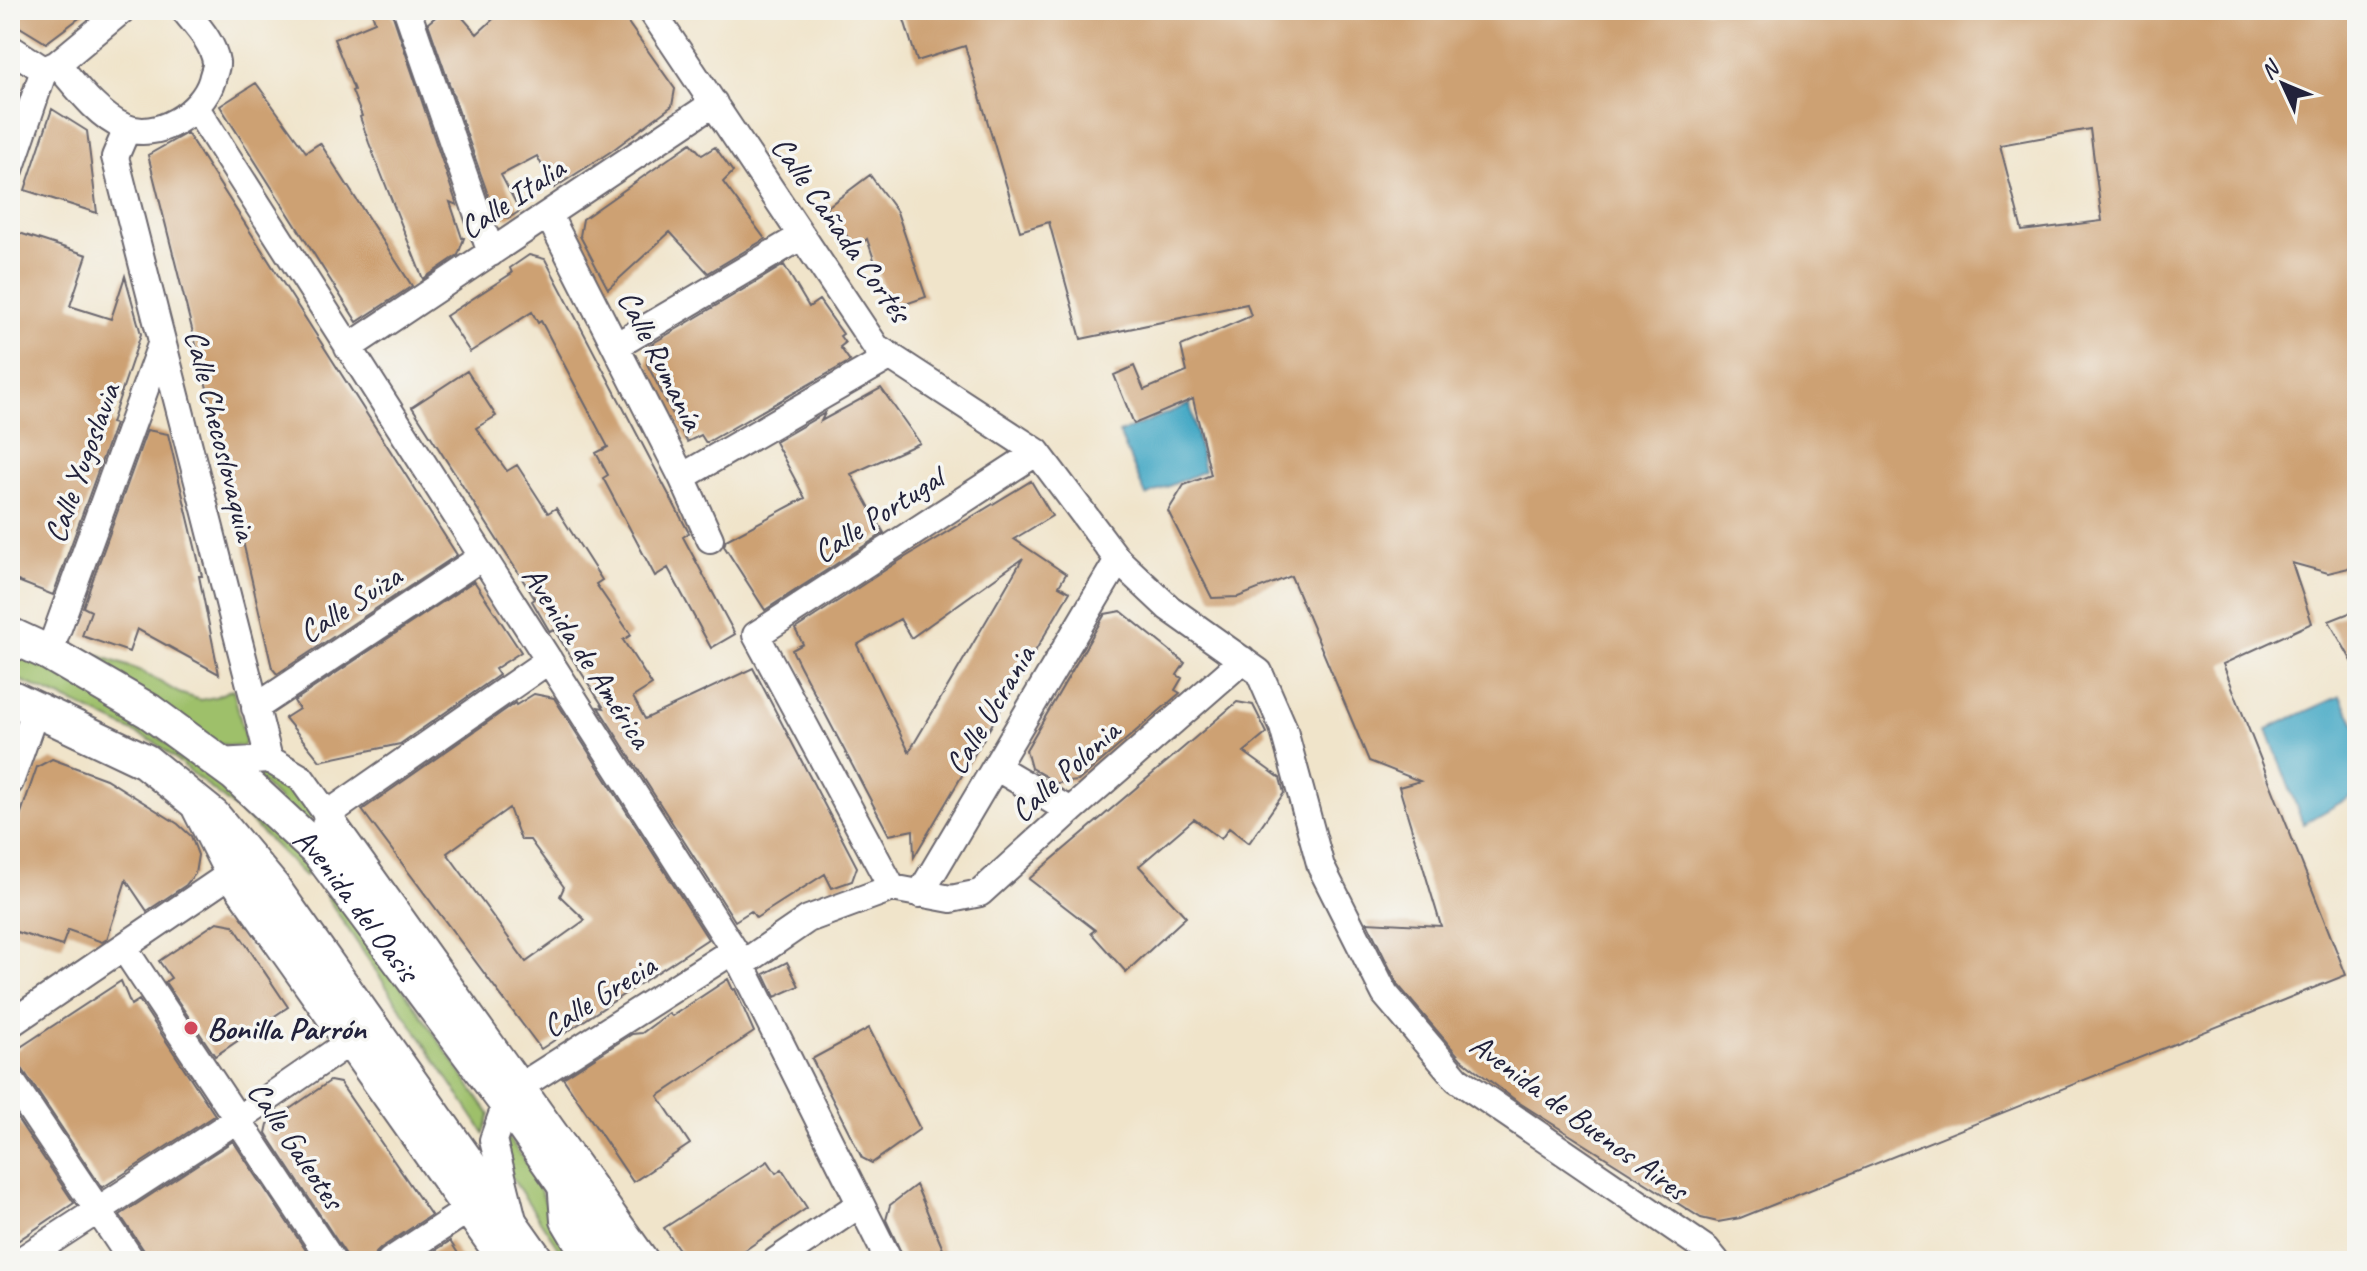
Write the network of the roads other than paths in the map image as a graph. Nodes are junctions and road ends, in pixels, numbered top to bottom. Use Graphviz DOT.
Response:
graph roads {
  1 [pos="122,10"];
  2 [pos="184,10"];
  3 [pos="651,10"];
  4 [pos="416,15"];
  5 [pos="10,48"];
  6 [pos="51,67"];
  7 [pos="714,103"];
  8 [pos="196,108"];
  9 [pos="127,129"];
  10 [pos="10,170"];
  11 [pos="548,214"];
  12 [pos="802,236"];
  13 [pos="491,253"];
  14 [pos="162,342"];
  15 [pos="616,346"];
  16 [pos="348,348"];
  17 [pos="891,356"];
  18 [pos="1037,452"];
  19 [pos="682,477"];
  20 [pos="710,539"];
  21 [pos="482,557"];
  22 [pos="1118,560"];
  23 [pos="10,635"];
  24 [pos="49,653"];
  25 [pos="549,660"];
  26 [pos="1251,666"];
  27 [pos="23,703"];
  28 [pos="255,708"];
  29 [pos="269,759"];
  30 [pos="219,762"];
  31 [pos="996,767"];
  32 [pos="10,782"];
  33 [pos="189,796"];
  34 [pos="1070,811"];
  35 [pos="328,814"];
  36 [pos="319,852"];
  37 [pos="229,875"];
  38 [pos="892,888"];
  39 [pos="920,894"];
  40 [pos="123,947"];
  41 [pos="737,957"];
  42 [pos="10,1024"];
  43 [pos="348,1043"];
  44 [pos="10,1079"];
  45 [pos="514,1095"];
  46 [pos="238,1119"];
  47 [pos="561,1181"];
  48 [pos="860,1204"];
  49 [pos="98,1209"];
  50 [pos="466,1211"];
  51 [pos="509,1247"];
  52 [pos="20,1261"];
  53 [pos="132,1261"];
  54 [pos="332,1261"];
  55 [pos="390,1261"];
  56 [pos="537,1261"];
  57 [pos="588,1261"];
  58 [pos="618,1261"];
  59 [pos="646,1261"];
  60 [pos="776,1261"];
  61 [pos="889,1261"];
  62 [pos="1716,1261"];
  1 -- 6 [label="street"];
  2 -- 8 [label="street"];
  3 -- 7 [label="street, Calle Cañada Cortés"];
  4 -- 13 [label="street"];
  5 -- 6 [label="street"];
  6 -- 9 [label="street"];
  6 -- 10 [label="street"];
  7 -- 11 [label="street, Calle Italia"];
  7 -- 12 [label="street, Calle Cañada Cortés"];
  8 -- 9 [label="street"];
  8 -- 16 [label="street, Avenida de América"];
  9 -- 14 [label="street, Calle Checoslovaquia"];
  11 -- 13 [label="street, Calle Italia"];
  11 -- 15 [label="street, Calle Rumanía"];
  12 -- 15 [label="street"];
  12 -- 17 [label="street, Calle Cañada Cortés"];
  13 -- 16 [label="street, Calle Italia"];
  14 -- 24 [label="street, Calle Yugoslavia"];
  14 -- 28 [label="street, Calle Checoslovaquia"];
  15 -- 19 [label="street, Calle Rumanía"];
  16 -- 21 [label="street, Avenida de América"];
  17 -- 18 [label="street, Calle Cañada Cortés"];
  17 -- 19 [label="street"];
  18 -- 22 [label="street, Calle Cañada Cortés"];
  18 -- 38 [label="street, Calle Portugal"];
  19 -- 20 [label="street, Calle Rumanía"];
  21 -- 25 [label="street, Avenida de América"];
  21 -- 28 [label="street, Calle Suiza"];
  22 -- 26 [label="street, Calle Cañada Cortés"];
  22 -- 31 [label="street, Calle Ucrania"];
  23 -- 24 [label="main road, Avenida del Oasis"];
  24 -- 30 [label="main road, Avenida del Oasis"];
  25 -- 35 [label="street"];
  25 -- 41 [label="street, Avenida de América"];
  26 -- 34 [label="street, Calle Polonia"];
  26 -- 62 [label="street, Avenida de Buenos Aires"];
  27 -- 32 [label="street"];
  27 -- 33 [label="main road, Avenida del Oasis"];
  28 -- 29 [label="street, Calle Checoslovaquia"];
  29 -- 30 [label="street"];
  29 -- 35 [label="street, Avenida del Oasis"];
  30 -- 36 [label="main road, Avenida del Oasis"];
  31 -- 34 [label="street"];
  31 -- 39 [label="street, Calle Ucrania"];
  33 -- 37 [label="street, Avenida del Oasis"];
  33 -- 51 [label="main road, Avenida del Oasis"];
  34 -- 39 [label="street, Calle Polonia"];
  35 -- 36 [label="street"];
  35 -- 45 [label="street, Avenida del Oasis"];
  36 -- 45 [label="main road, Avenida del Oasis"];
  37 -- 40 [label="street"];
  37 -- 43 [label="street, Avenida del Oasis"];
  38 -- 39 [label="street"];
  38 -- 41 [label="street, Calle Grecia"];
  40 -- 42 [label="street"];
  40 -- 46 [label="street, Calle Galeotes"];
  41 -- 45 [label="street, Calle Grecia"];
  41 -- 48 [label="street, Avenida de América"];
  43 -- 46 [label="street"];
  43 -- 50 [label="street, Avenida del Oasis"];
  44 -- 49 [label="street"];
  45 -- 47 [label="main road, Avenida del Oasis"];
  45 -- 51 [label="street"];
  45 -- 59 [label="street, Avenida del Oasis"];
  46 -- 49 [label="street"];
  46 -- 54 [label="street, Calle Galeotes"];
  47 -- 57 [label="street"];
  47 -- 58 [label="main road, Avenida del Oasis"];
  48 -- 60 [label="street"];
  48 -- 61 [label="street, Avenida de América"];
  49 -- 52 [label="street"];
  49 -- 53 [label="street"];
  50 -- 51 [label="street, Avenida del Oasis"];
  50 -- 55 [label="street"];
  51 -- 56 [label="main road, Avenida del Oasis"];
}
